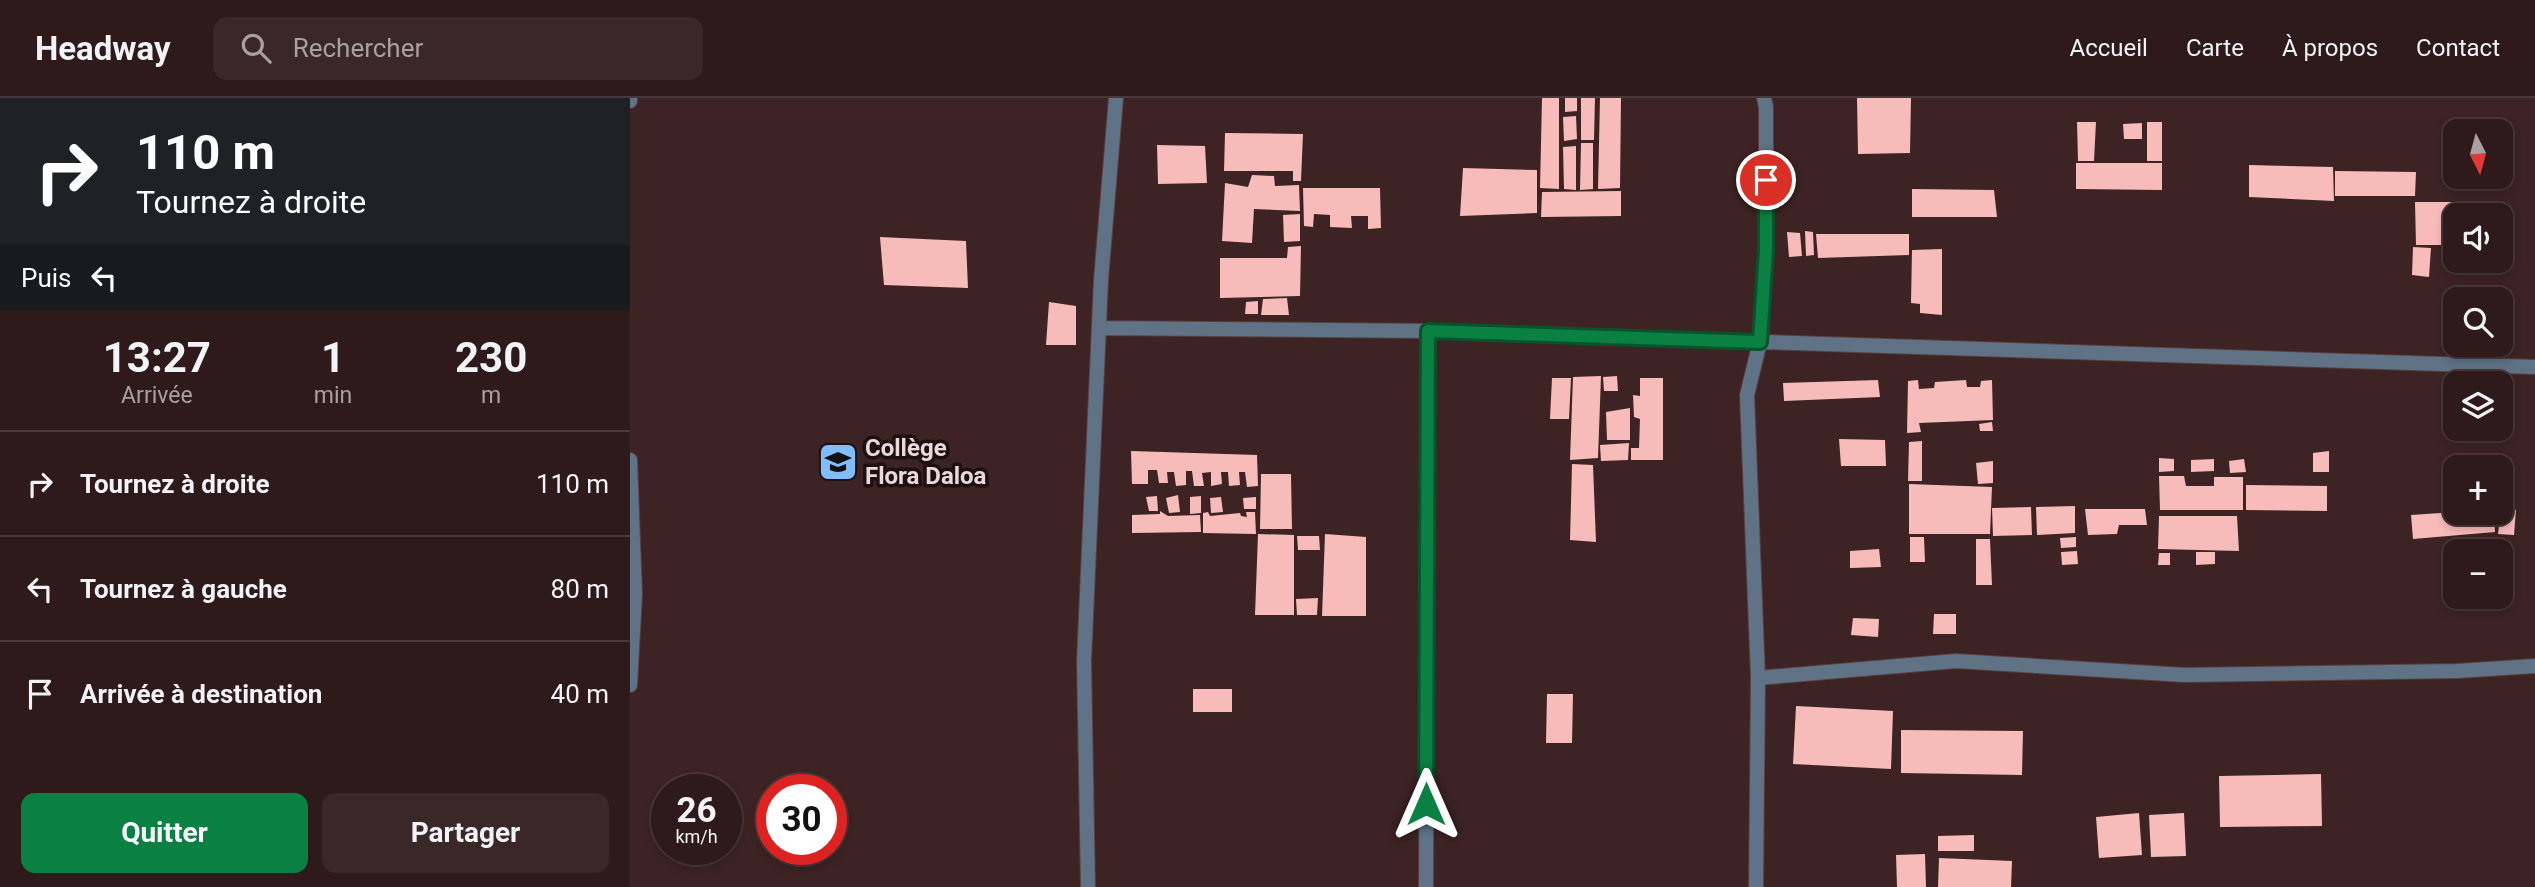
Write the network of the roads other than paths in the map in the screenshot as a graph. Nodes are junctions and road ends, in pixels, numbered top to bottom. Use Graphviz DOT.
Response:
graph roads {
  1 [pos="1116,98"];
  2 [pos="1764,98"];
  3 [pos="1099,328"];
  4 [pos="1428,331"];
  5 [pos="1760,342"];
  6 [pos="2535,367"];
  7 [pos="630,460"];
  8 [pos="2535,666"];
  9 [pos="1758,678"];
  10 [pos="630,685"];
  11 [pos="1088,887"];
  12 [pos="1426,887"];
  13 [pos="1756,887"];
  1 -- 3 [label="street"];
  2 -- 5 [label="street"];
  3 -- 4 [label="street"];
  3 -- 11 [label="street"];
  4 -- 5 [label="street"];
  4 -- 12 [label="street"];
  5 -- 6 [label="street"];
  5 -- 9 [label="street"];
  7 -- 10 [label="street"];
  8 -- 9 [label="street"];
  9 -- 13 [label="street"];
}
